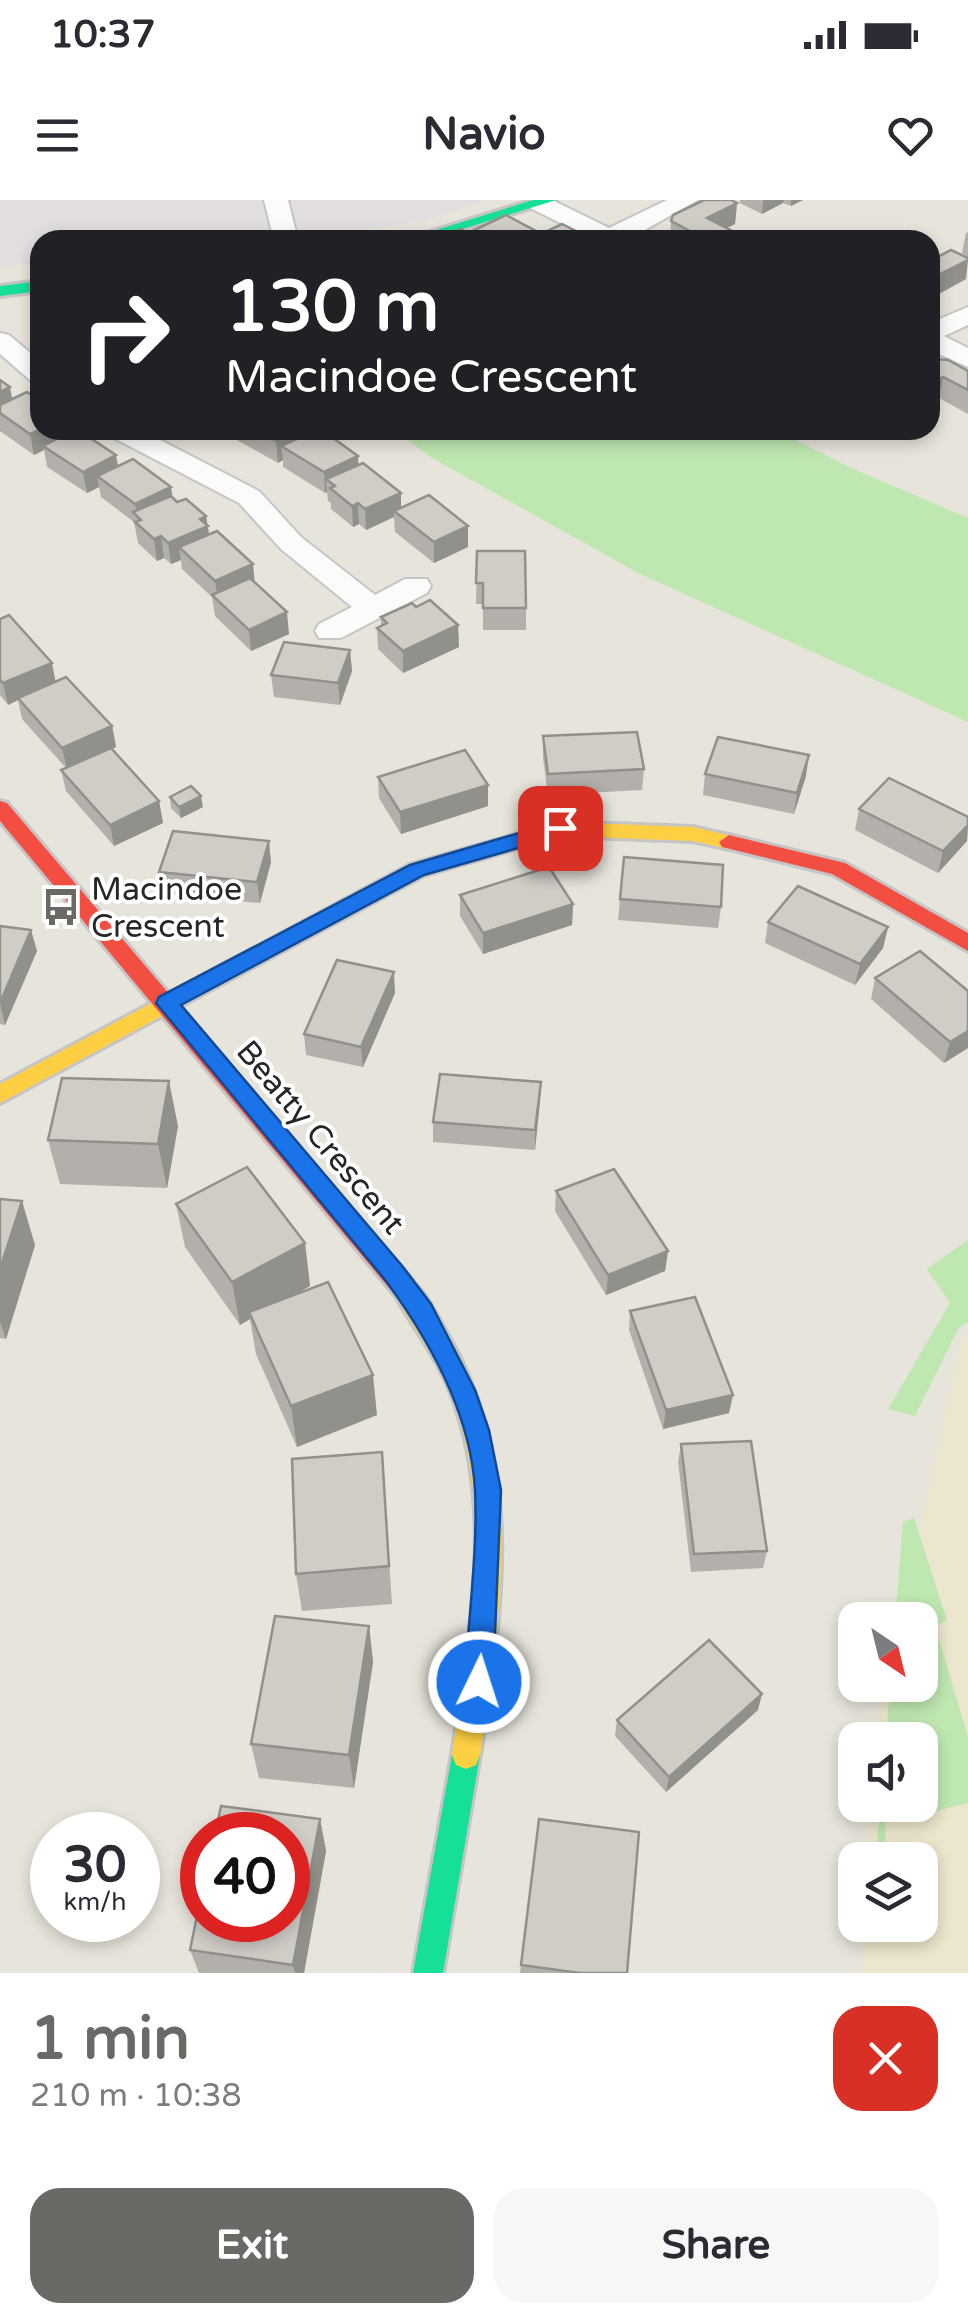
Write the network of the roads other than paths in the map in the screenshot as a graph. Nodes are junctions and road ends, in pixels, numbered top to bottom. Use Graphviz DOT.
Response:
graph roads {
  1 [pos="276,200"];
  2 [pos="686,200"];
  3 [pos="545,202"];
  4 [pos="284,230"];
  5 [pos="446,230"];
  6 [pos="596,230"];
  7 [pos="629,230"];
  8 [pos="30,287"];
  9 [pos="0,291"];
  10 [pos="968,315"];
  11 [pos="940,330"];
  12 [pos="0,341"];
  13 [pos="940,342"];
  14 [pos="968,359"];
  15 [pos="30,366"];
  16 [pos="139,440"];
  17 [pos="416,586"];
  18 [pos="372,608"];
  19 [pos="330,631"];
  20 [pos="0,808"];
  21 [pos="968,943"];
  22 [pos="167,1003"];
  23 [pos="0,1094"];
  24 [pos="428,1973"];
  1 -- 4 [label="street"];
  2 -- 7 [label="street"];
  3 -- 5 [label="street"];
  3 -- 6 [label="street"];
  8 -- 9 [label="street"];
  10 -- 11 [label="street"];
  12 -- 15 [label="street"];
  13 -- 14 [label="street"];
  16 -- 18 [label="street"];
  17 -- 18 [label="street"];
  18 -- 19 [label="street"];
  20 -- 22 [label="street, Beatty Crescent"];
  21 -- 22 [label="street"];
  22 -- 23 [label="street"];
  22 -- 24 [label="street, Beatty Crescent"];
}
